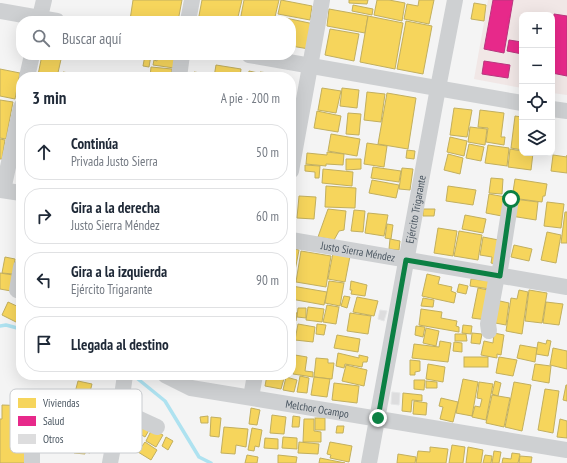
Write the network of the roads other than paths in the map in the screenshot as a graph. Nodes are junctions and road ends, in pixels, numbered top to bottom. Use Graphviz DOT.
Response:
graph roads {
  1 [pos="44,0"];
  2 [pos="192,0"];
  3 [pos="322,0"];
  4 [pos="455,0"];
  5 [pos="0,11"];
  6 [pos="25,16"];
  7 [pos="41,16"];
  8 [pos="189,16"];
  9 [pos="31,60"];
  10 [pos="181,60"];
  11 [pos="277,60"];
  12 [pos="310,66"];
  13 [pos="28,72"];
  14 [pos="180,72"];
  15 [pos="438,88"];
  16 [pos="519,102"];
  17 [pos="555,109"];
  18 [pos="567,111"];
  19 [pos="16,129"];
  20 [pos="296,143"];
  21 [pos="2,190"];
  22 [pos="16,192"];
  23 [pos="511,199"];
  24 [pos="296,241"];
  25 [pos="406,260"];
  26 [pos="498,276"];
  27 [pos="567,287"];
  28 [pos="489,331"];
  29 [pos="175,380"];
  30 [pos="254,380"];
  31 [pos="251,397"];
  32 [pos="378,418"];
  33 [pos="142,420"];
  34 [pos="157,427"];
  35 [pos="567,450"];
  36 [pos="112,453"];
  37 [pos="110,463"];
  38 [pos="369,463"];
  1 -- 7 [label="street"];
  2 -- 8 [label="street"];
  3 -- 12 [label="street"];
  4 -- 15 [label="street, Ejército Trigarante"];
  5 -- 6 [label="street"];
  9 -- 13 [label="street"];
  10 -- 14 [label="street"];
  11 -- 12 [label="street"];
  12 -- 15 [label="street"];
  12 -- 20 [label="street"];
  15 -- 16 [label="street"];
  15 -- 25 [label="street, Ejército Trigarante"];
  17 -- 18 [label="street"];
  19 -- 21 [label="street"];
  21 -- 22 [label="street"];
  23 -- 26 [label="street"];
  24 -- 25 [label="street, Justo Sierra Méndez"];
  25 -- 26 [label="street, Justo Sierra Méndez"];
  25 -- 32 [label="street, Ejército Trigarante"];
  26 -- 27 [label="street, Justo Sierra Méndez"];
  26 -- 28 [label="street"];
  29 -- 31 [label="street, Melchor Ocampo"];
  30 -- 31 [label="street"];
  31 -- 32 [label="street, Melchor Ocampo"];
  32 -- 35 [label="street, Melchor Ocampo"];
  32 -- 38 [label="street, Ejército Trigarante"];
  33 -- 34 [label="street"];
  36 -- 37 [label="street"];
}
